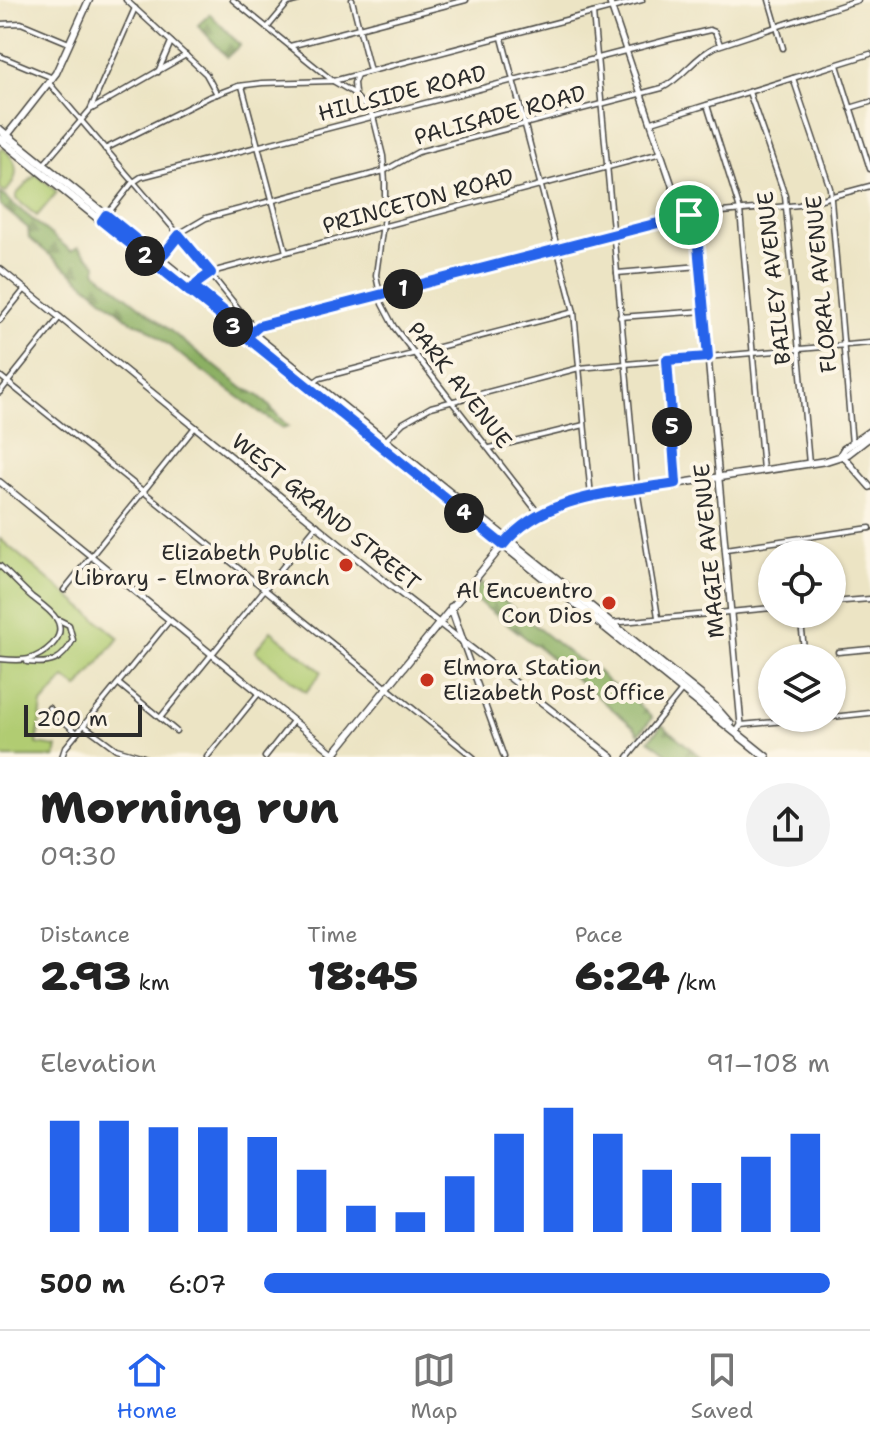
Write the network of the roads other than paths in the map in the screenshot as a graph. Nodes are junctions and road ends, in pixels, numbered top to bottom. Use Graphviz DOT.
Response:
graph roads {
  1 [pos="126,0"];
  2 [pos="234,0"];
  3 [pos="299,0"];
  4 [pos="352,0"];
  5 [pos="466,0"];
  6 [pos="609,0"];
  7 [pos="642,0"];
  8 [pos="769,0"];
  9 [pos="858,0"];
  10 [pos="88,1"];
  11 [pos="286,4"];
  12 [pos="135,8"];
  13 [pos="612,8"];
  14 [pos="593,13"];
  15 [pos="0,24"];
  16 [pos="359,27"];
  17 [pos="776,27"];
  18 [pos="267,28"];
  19 [pos="502,37"];
  20 [pos="171,42"];
  21 [pos="70,43"];
  22 [pos="720,45"];
  23 [pos="290,46"];
  24 [pos="783,48"];
  25 [pos="627,49"];
  26 [pos="870,54"];
  27 [pos="186,55"];
  28 [pos="0,56"];
  29 [pos="598,58"];
  30 [pos="837,65"];
  31 [pos="370,71"];
  32 [pos="158,72"];
  33 [pos="357,75"];
  34 [pos="793,78"];
  35 [pos="51,81"];
  36 [pos="333,81"];
  37 [pos="513,81"];
  38 [pos="242,86"];
  39 [pos="749,92"];
  40 [pos="642,93"];
  41 [pos="217,94"];
  42 [pos="357,95"];
  43 [pos="870,102"];
  44 [pos="601,104"];
  45 [pos="707,105"];
  46 [pos="850,108"];
  47 [pos="90,110"];
  48 [pos="373,116"];
  49 [pos="79,120"];
  50 [pos="652,122"];
  51 [pos="524,125"];
  52 [pos="2,136"];
  53 [pos="259,146"];
  54 [pos="105,149"];
  55 [pos="661,153"];
  56 [pos="41,167"];
  57 [pos="608,168"];
  58 [pos="870,169"];
  59 [pos="384,171"];
  60 [pos="134,181"];
  61 [pos="542,185"];
  62 [pos="870,186"];
  63 [pos="830,196"];
  64 [pos="272,200"];
  65 [pos="785,206"];
  66 [pos="740,210"];
  67 [pos="689,215"];
  68 [pos="104,218"];
  69 [pos="382,227"];
  70 [pos="613,234"];
  71 [pos="179,235"];
  72 [pos="557,249"];
  73 [pos="286,252"];
  74 [pos="158,262"];
  75 [pos="700,266"];
  76 [pos="0,269"];
  77 [pos="211,273"];
  78 [pos="617,273"];
  79 [pos="25,289"];
  80 [pos="192,289"];
  81 [pos="379,295"];
  82 [pos="704,311"];
  83 [pos="574,312"];
  84 [pos="60,317"];
  85 [pos="620,317"];
  86 [pos="0,320"];
  87 [pos="251,333"];
  88 [pos="870,343"];
  89 [pos="842,345"];
  90 [pos="798,349"];
  91 [pos="414,353"];
  92 [pos="753,353"];
  93 [pos="708,357"];
  94 [pos="667,360"];
  95 [pos="624,364"];
  96 [pos="579,368"];
  97 [pos="0,376"];
  98 [pos="8,382"];
  99 [pos="312,386"];
  100 [pos="0,392"];
  101 [pos="452,402"];
  102 [pos="584,425"];
  103 [pos="195,427"];
  104 [pos="870,431"];
  105 [pos="870,437"];
  106 [pos="383,443"];
  107 [pos="852,444"];
  108 [pos="489,448"];
  109 [pos="841,454"];
  110 [pos="809,464"];
  111 [pos="763,470"];
  112 [pos="718,476"];
  113 [pos="0,482"];
  114 [pos="676,483"];
  115 [pos="870,487"];
  116 [pos="637,489"];
  117 [pos="144,491"];
  118 [pos="591,497"];
  119 [pos="539,514"];
  120 [pos="317,525"];
  121 [pos="870,528"];
  122 [pos="505,542"];
  123 [pos="725,549"];
  124 [pos="91,558"];
  125 [pos="0,566"];
  126 [pos="265,589"];
  127 [pos="64,590"];
  128 [pos="870,599"];
  129 [pos="846,601"];
  130 [pos="451,607"];
  131 [pos="758,609"];
  132 [pos="731,612"];
  133 [pos="658,617"];
  134 [pos="57,619"];
  135 [pos="169,621"];
  136 [pos="439,623"];
  137 [pos="609,626"];
  138 [pos="463,642"];
  139 [pos="870,649"];
  140 [pos="846,651"];
  141 [pos="211,655"];
  142 [pos="0,659"];
  143 [pos="25,662"];
  144 [pos="119,684"];
  145 [pos="685,687"];
  146 [pos="387,688"];
  147 [pos="259,693"];
  148 [pos="715,707"];
  149 [pos="49,708"];
  150 [pos="870,713"];
  151 [pos="846,716"];
  152 [pos="160,718"];
  153 [pos="293,721"];
  154 [pos="758,723"];
  155 [pos="741,725"];
  156 [pos="85,726"];
  157 [pos="176,731"];
  158 [pos="77,733"];
  159 [pos="736,733"];
  160 [pos="334,756"];
  161 [pos="62,757"];
  162 [pos="144,757"];
  163 [pos="207,757"];
  164 [pos="265,757"];
  165 [pos="473,757"];
  166 [pos="504,757"];
  167 [pos="612,757"];
  168 [pos="628,757"];
  169 [pos="766,757"];
  1 -- 12 [label="street"];
  2 -- 18 [label="street, PARK AVENUE"];
  3 -- 11 [label="street"];
  4 -- 16 [label="street"];
  5 -- 16 [label="street"];
  6 -- 13 [label="street, MAGIE AVENUE"];
  7 -- 13 [label="street"];
  8 -- 17 [label="street"];
  9 -- 17 [label="street, PALISADE ROAD"];
  10 -- 21 [label="main road"];
  11 -- 18 [label="street"];
  12 -- 20 [label="street"];
  12 -- 47 [label="street"];
  13 -- 14 [label="street"];
  13 -- 25 [label="street, MAGIE AVENUE"];
  14 -- 19 [label="street"];
  14 -- 29 [label="street"];
  15 -- 21 [label="street"];
  16 -- 23 [label="street"];
  16 -- 31 [label="street"];
  17 -- 22 [label="street, PALISADE ROAD"];
  17 -- 24 [label="street"];
  18 -- 23 [label="street, PARK AVENUE"];
  19 -- 31 [label="street"];
  19 -- 37 [label="street"];
  20 -- 27 [label="street"];
  20 -- 32 [label="street"];
  21 -- 35 [label="main road"];
  22 -- 25 [label="street, HILLSIDE ROAD"];
  22 -- 40 [label="street, PALISADE ROAD"];
  23 -- 36 [label="street, PARK AVENUE"];
  25 -- 29 [label="street, HILLSIDE ROAD"];
  25 -- 40 [label="street, MAGIE AVENUE"];
  26 -- 30 [label="street"];
  27 -- 32 [label="street"];
  27 -- 41 [label="street"];
  28 -- 35 [label="street"];
  29 -- 37 [label="street, HILLSIDE ROAD"];
  29 -- 44 [label="street"];
  30 -- 34 [label="street"];
  30 -- 46 [label="street"];
  31 -- 33 [label="street"];
  32 -- 47 [label="street"];
  33 -- 36 [label="street"];
  33 -- 42 [label="street"];
  34 -- 39 [label="street"];
  34 -- 63 [label="street, FLORAL AVENUE"];
  35 -- 49 [label="street"];
  35 -- 52 [label="main road"];
  36 -- 38 [label="street"];
  36 -- 42 [label="street, PARK AVENUE"];
  37 -- 48 [label="street, HILLSIDE ROAD"];
  37 -- 51 [label="street"];
  38 -- 41 [label="street"];
  38 -- 53 [label="street"];
  39 -- 45 [label="street"];
  39 -- 65 [label="street, BAILEY AVENUE"];
  40 -- 44 [label="street, PALISADE ROAD"];
  40 -- 50 [label="street, MAGIE AVENUE"];
  41 -- 54 [label="street"];
  42 -- 48 [label="street, PARK AVENUE"];
  43 -- 46 [label="street"];
  44 -- 51 [label="street, PALISADE ROAD"];
  44 -- 57 [label="street"];
  45 -- 50 [label="street"];
  45 -- 66 [label="street"];
  46 -- 58 [label="street"];
  47 -- 49 [label="street"];
  48 -- 53 [label="street, HILLSIDE ROAD"];
  48 -- 59 [label="street, PARK AVENUE"];
  49 -- 54 [label="street"];
  49 -- 56 [label="street"];
  50 -- 55 [label="street, MAGIE AVENUE"];
  51 -- 59 [label="street, PALISADE ROAD"];
  51 -- 61 [label="street"];
  52 -- 56 [label="main road"];
  53 -- 60 [label="street, HILLSIDE ROAD"];
  53 -- 64 [label="street"];
  54 -- 60 [label="street"];
  55 -- 57 [label="street, PRINCETON ROAD"];
  55 -- 67 [label="street, MAGIE AVENUE"];
  56 -- 68 [label="main road"];
  57 -- 61 [label="street, PRINCETON ROAD"];
  57 -- 70 [label="street"];
  59 -- 64 [label="street, PALISADE ROAD"];
  59 -- 69 [label="street, PARK AVENUE"];
  60 -- 68 [label="street"];
  60 -- 71 [label="street"];
  61 -- 69 [label="street, PRINCETON ROAD"];
  61 -- 72 [label="street"];
  62 -- 63 [label="street"];
  63 -- 65 [label="street"];
  63 -- 89 [label="street, FLORAL AVENUE"];
  64 -- 71 [label="street, PALISADE ROAD"];
  64 -- 73 [label="street"];
  65 -- 66 [label="street"];
  65 -- 90 [label="street, BAILEY AVENUE"];
  66 -- 67 [label="street"];
  66 -- 92 [label="street"];
  67 -- 70 [label="street"];
  67 -- 75 [label="street, MAGIE AVENUE"];
  68 -- 74 [label="main road"];
  69 -- 73 [label="street, PRINCETON ROAD"];
  69 -- 81 [label="street, PARK AVENUE"];
  70 -- 72 [label="street"];
  70 -- 78 [label="street"];
  71 -- 74 [label="street, PALISADE ROAD"];
  71 -- 77 [label="street"];
  72 -- 81 [label="street"];
  72 -- 83 [label="street"];
  73 -- 77 [label="street, PRINCETON ROAD"];
  74 -- 80 [label="main road"];
  75 -- 78 [label="street"];
  75 -- 82 [label="street, MAGIE AVENUE"];
  76 -- 79 [label="street, WEST GRAND STREET"];
  77 -- 80 [label="street, PRINCETON ROAD"];
  77 -- 87 [label="street"];
  78 -- 85 [label="street"];
  79 -- 84 [label="street, WEST GRAND STREET"];
  79 -- 86 [label="street"];
  80 -- 87 [label="main road"];
  81 -- 87 [label="street"];
  81 -- 91 [label="street, PARK AVENUE"];
  82 -- 85 [label="street"];
  82 -- 93 [label="street, MAGIE AVENUE"];
  83 -- 91 [label="street"];
  83 -- 96 [label="street"];
  84 -- 98 [label="street"];
  84 -- 103 [label="street, WEST GRAND STREET"];
  85 -- 95 [label="street"];
  87 -- 99 [label="main road"];
  88 -- 89 [label="street"];
  89 -- 90 [label="street"];
  89 -- 107 [label="street, FLORAL AVENUE"];
  90 -- 92 [label="street"];
  90 -- 110 [label="street, BAILEY AVENUE"];
  91 -- 99 [label="street"];
  91 -- 101 [label="street, PARK AVENUE"];
  92 -- 93 [label="street"];
  92 -- 111 [label="street"];
  93 -- 94 [label="street"];
  93 -- 112 [label="street, MAGIE AVENUE"];
  94 -- 95 [label="street"];
  94 -- 114 [label="street"];
  95 -- 96 [label="street"];
  95 -- 116 [label="street"];
  96 -- 101 [label="street"];
  96 -- 102 [label="street"];
  97 -- 98 [label="street"];
  98 -- 100 [label="street"];
  98 -- 117 [label="street"];
  99 -- 106 [label="main road"];
  101 -- 106 [label="street"];
  101 -- 108 [label="street, PARK AVENUE"];
  102 -- 108 [label="street"];
  102 -- 118 [label="street"];
  103 -- 117 [label="street"];
  103 -- 120 [label="street, WEST GRAND STREET"];
  104 -- 107 [label="main road"];
  105 -- 109 [label="main road"];
  106 -- 122 [label="main road"];
  107 -- 109 [label="main road"];
  108 -- 119 [label="street, PARK AVENUE"];
  109 -- 110 [label="main road"];
  109 -- 115 [label="street"];
  110 -- 111 [label="main road"];
  111 -- 112 [label="main road"];
  112 -- 114 [label="main road"];
  112 -- 123 [label="street, MAGIE AVENUE"];
  113 -- 124 [label="street"];
  114 -- 116 [label="main road"];
  116 -- 118 [label="main road"];
  116 -- 133 [label="street"];
  117 -- 124 [label="street"];
  117 -- 126 [label="street"];
  118 -- 119 [label="main road"];
  119 -- 122 [label="main road"];
  120 -- 126 [label="street"];
  120 -- 136 [label="street, WEST GRAND STREET"];
  121 -- 123 [label="street"];
  122 -- 130 [label="main road"];
  122 -- 137 [label="main road"];
  123 -- 132 [label="street, MAGIE AVENUE"];
  124 -- 127 [label="street"];
  124 -- 135 [label="street"];
  125 -- 134 [label="street"];
  126 -- 141 [label="street"];
  126 -- 146 [label="street"];
  128 -- 129 [label="street"];
  130 -- 136 [label="main road"];
  130 -- 138 [label="main road"];
  131 -- 132 [label="street"];
  132 -- 133 [label="street"];
  132 -- 155 [label="street, MAGIE AVENUE"];
  133 -- 137 [label="street"];
  134 -- 143 [label="street"];
  134 -- 143 [label="street"];
  135 -- 141 [label="street"];
  135 -- 144 [label="street"];
  136 -- 138 [label="street, WEST GRAND STREET"];
  136 -- 146 [label="main road"];
  137 -- 145 [label="main road"];
  138 -- 166 [label="street"];
  138 -- 167 [label="street, WEST GRAND STREET"];
  139 -- 140 [label="street"];
  141 -- 147 [label="street"];
  141 -- 152 [label="street"];
  142 -- 143 [label="street"];
  144 -- 152 [label="street"];
  144 -- 156 [label="street"];
  145 -- 148 [label="main road"];
  145 -- 159 [label="main road"];
  145 -- 168 [label="street"];
  146 -- 160 [label="main road"];
  146 -- 165 [label="street"];
  147 -- 153 [label="street"];
  147 -- 163 [label="street"];
  148 -- 155 [label="street"];
  148 -- 159 [label="main road"];
  149 -- 158 [label="street"];
  150 -- 151 [label="street"];
  152 -- 157 [label="street"];
  153 -- 160 [label="street"];
  153 -- 164 [label="street"];
  154 -- 155 [label="street"];
  155 -- 159 [label="street"];
  156 -- 158 [label="street"];
  156 -- 162 [label="street"];
  158 -- 161 [label="street"];
  159 -- 169 [label="main road"];
}
